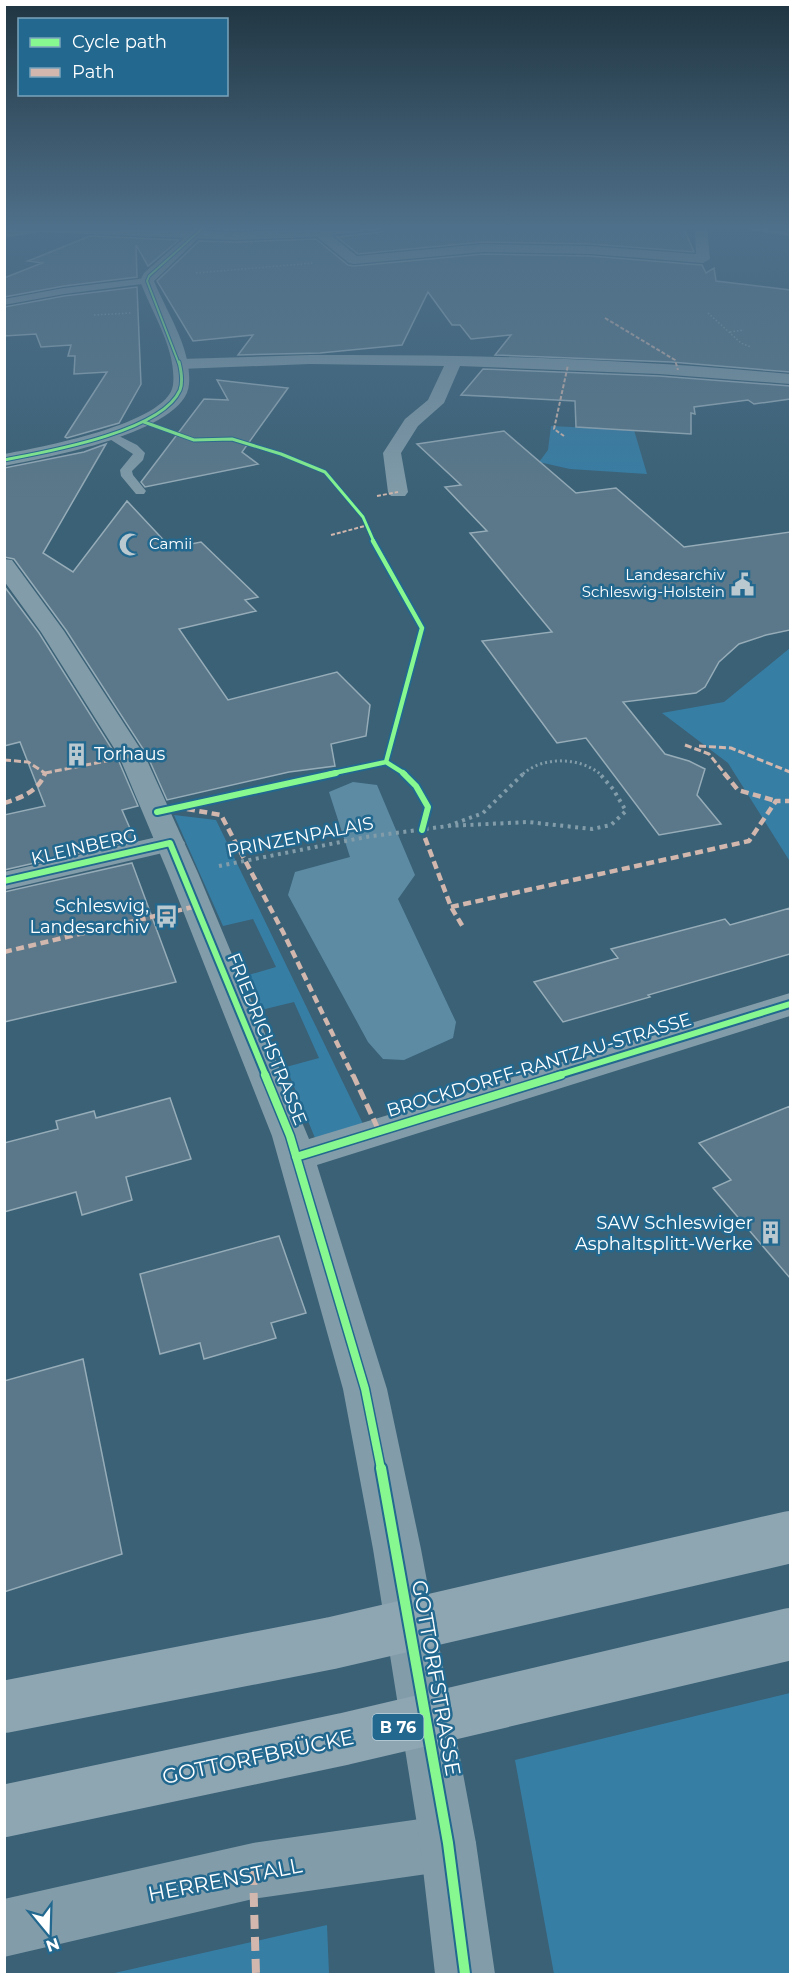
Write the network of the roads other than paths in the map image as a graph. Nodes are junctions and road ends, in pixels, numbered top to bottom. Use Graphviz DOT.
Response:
graph roads {
  1 [pos="162,318"];
  2 [pos="454,361"];
  3 [pos="180,363"];
  4 [pos="788,378"];
  5 [pos="109,434"];
  6 [pos="4,460"];
  7 [pos="140,491"];
  8 [pos="398,492"];
  9 [pos="4,564"];
  10 [pos="177,858"];
  11 [pos="4,881"];
  12 [pos="790,1004"];
  13 [pos="296,1157"];
  14 [pos="365,1389"];
  15 [pos="790,1537"];
  16 [pos="790,1634"];
  17 [pos="4,1707"];
  18 [pos="4,1811"];
  19 [pos="448,1843"];
  20 [pos="4,1928"];
  21 [pos="465,1974"];
  1 -- 3 [label="street"];
  2 -- 3 [label="street"];
  2 -- 4 [label="street"];
  2 -- 8 [label="street"];
  3 -- 5 [label="street"];
  5 -- 6 [label="street"];
  5 -- 7 [label="lane"];
  9 -- 10 [label="street, FRIEDRICHSTRASSE"];
  10 -- 11 [label="street, KLEINBERG"];
  10 -- 13 [label="street, FRIEDRICHSTRASSE"];
  12 -- 13 [label="street, BROCKDORFF-RANTZAU-STRASSE"];
  13 -- 14 [label="street, FRIEDRICHSTRASSE"];
  14 -- 19 [label="street, GOTTORFSTRASSE"];
  15 -- 17 [label="highway, bridge"];
  16 -- 18 [label="highway, GOTTORFBRÜCKE / B 76, bridge"];
  19 -- 20 [label="street, HERRENSTALL"];
  19 -- 21 [label="street, GOTTORFSTRASSE"];
}
